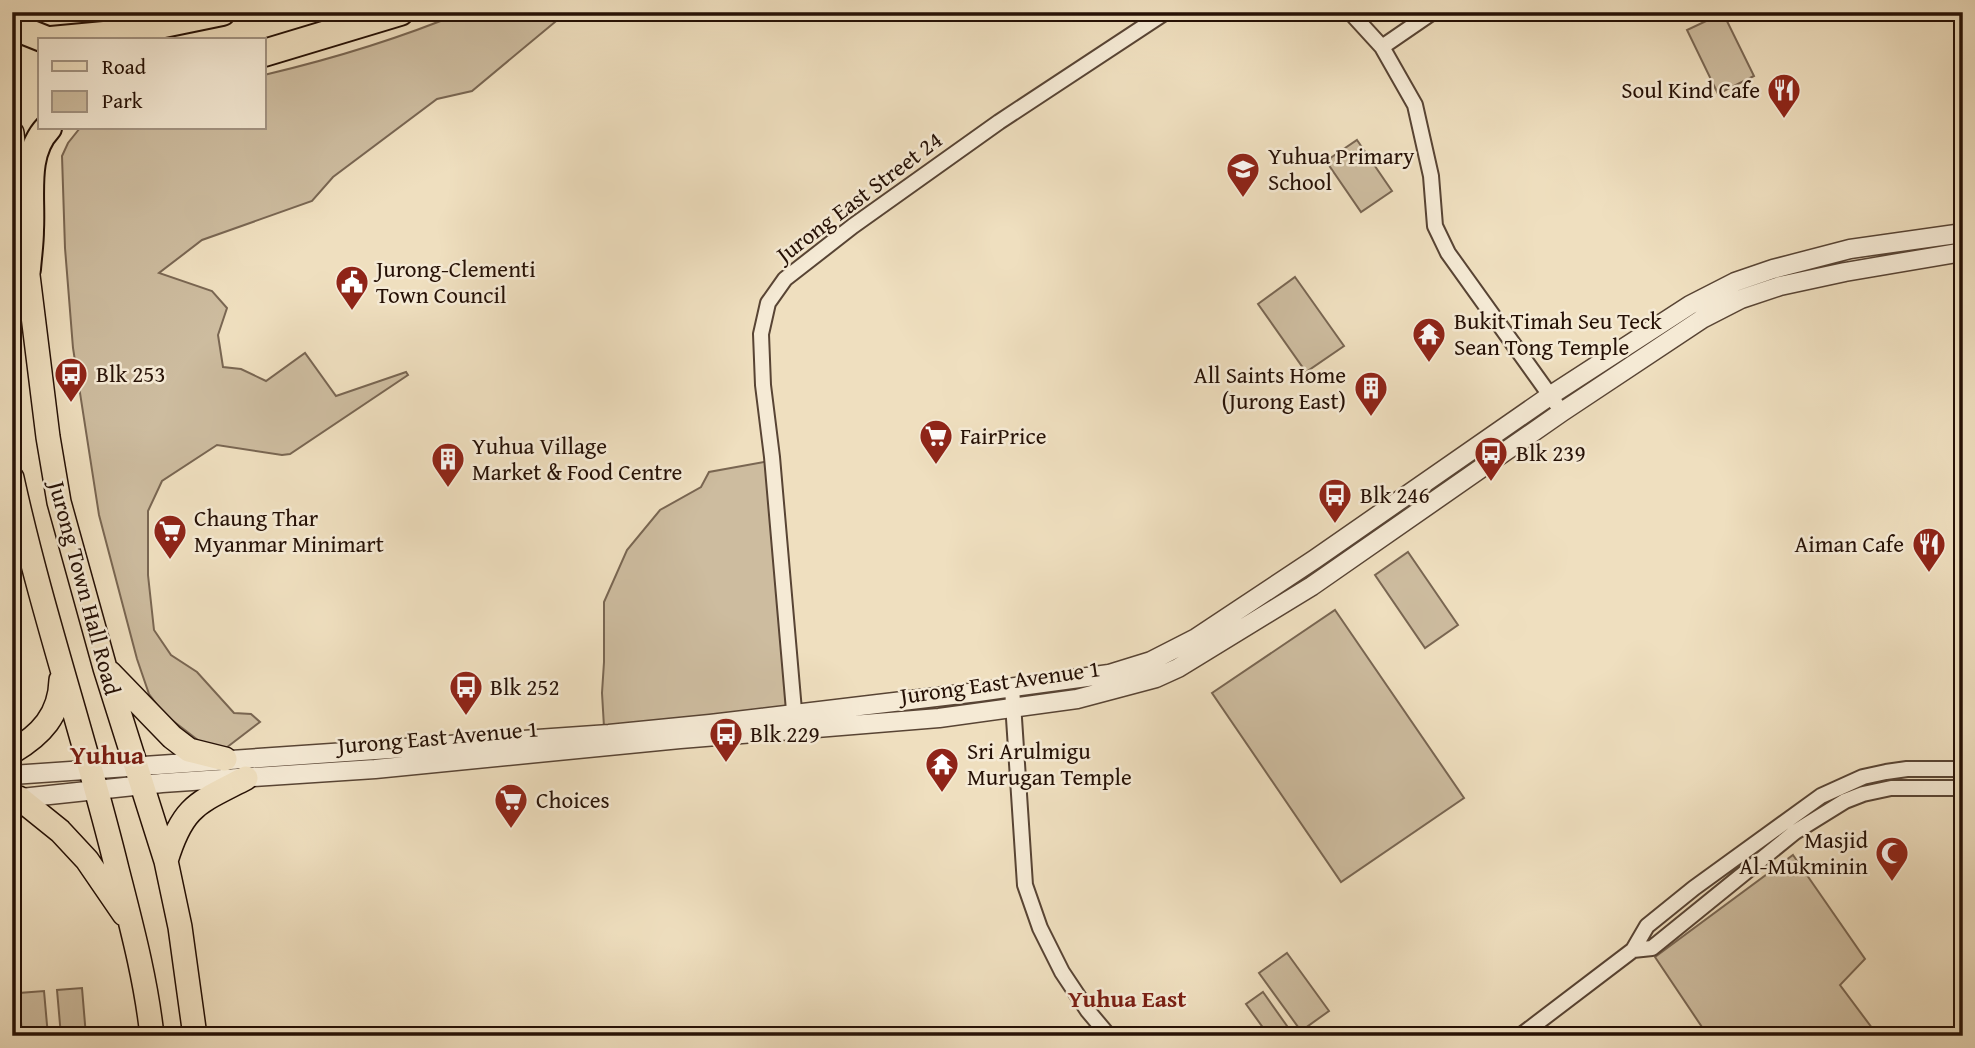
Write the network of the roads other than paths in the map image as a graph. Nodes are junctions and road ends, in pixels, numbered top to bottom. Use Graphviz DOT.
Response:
graph roads {
  1 [pos="222,12"];
  2 [pos="400,12"];
  3 [pos="1166,12"];
  4 [pos="1350,12"];
  5 [pos="1433,12"];
  6 [pos="12,26"];
  7 [pos="44,38"];
  8 [pos="71,38"];
  9 [pos="38,41"];
  10 [pos="12,44"];
  11 [pos="1382,47"];
  12 [pos="266,51"];
  13 [pos="47,130"];
  14 [pos="12,133"];
  15 [pos="1963,233"];
  16 [pos="1963,252"];
  17 [pos="27,269"];
  18 [pos="1551,395"];
  19 [pos="1562,412"];
  20 [pos="12,478"];
  21 [pos="105,668"];
  22 [pos="61,672"];
  23 [pos="1012,688"];
  24 [pos="1013,708"];
  25 [pos="795,722"];
  26 [pos="12,752"];
  27 [pos="225,759"];
  28 [pos="1963,768"];
  29 [pos="12,775"];
  30 [pos="139,776"];
  31 [pos="246,778"];
  32 [pos="94,780"];
  33 [pos="1963,788"];
  34 [pos="16,799"];
  35 [pos="166,861"];
  36 [pos="131,922"];
  37 [pos="1633,950"];
  38 [pos="152,1036"];
  39 [pos="195,1036"];
  40 [pos="1109,1036"];
  41 [pos="1520,1036"];
  1 -- 8 [label="highway"];
  2 -- 12 [label="highway"];
  3 -- 25 [label="street, Jurong East Street 24"];
  4 -- 11 [label="street"];
  5 -- 11 [label="street"];
  6 -- 7 [label="highway"];
  9 -- 10 [label="highway"];
  11 -- 18 [label="street"];
  13 -- 17 [label="highway"];
  14 -- 17 [label="main road, Jurong Town Hall Road"];
  15 -- 18 [label="street, Jurong East Avenue 1"];
  16 -- 19 [label="street, Jurong East Avenue 1"];
  17 -- 21 [label="main road, Jurong Town Hall Road"];
  18 -- 19 [label="street"];
  18 -- 23 [label="street, Jurong East Avenue 1"];
  19 -- 24 [label="street, Jurong East Avenue 1"];
  20 -- 22 [label="main road, Jurong Town Hall Road"];
  21 -- 27 [label="main road"];
  21 -- 30 [label="main road, Jurong Town Hall Road"];
  22 -- 26 [label="main road"];
  22 -- 32 [label="main road, Jurong Town Hall Road"];
  23 -- 24 [label="street"];
  23 -- 25 [label="street, Jurong East Avenue 1"];
  24 -- 25 [label="street, Jurong East Avenue 1"];
  24 -- 40 [label="street"];
  25 -- 27 [label="street, Jurong East Avenue 1"];
  25 -- 31 [label="street, Jurong East Avenue 1"];
  27 -- 30 [label="street, Jurong East Avenue 1"];
  28 -- 37 [label="street"];
  29 -- 32 [label="street, Jurong East Avenue 1"];
  30 -- 31 [label="street, Jurong East Avenue 1"];
  30 -- 32 [label="street, Jurong East Avenue 1"];
  30 -- 35 [label="main road, Jurong Town Hall Road"];
  31 -- 35 [label="main road"];
  32 -- 34 [label="street, Jurong East Avenue 1"];
  32 -- 36 [label="main road, Jurong Town Hall Road"];
  33 -- 37 [label="street"];
  34 -- 36 [label="main road"];
  35 -- 39 [label="main road, Jurong Town Hall Road"];
  36 -- 38 [label="main road, Jurong Town Hall Road"];
  37 -- 41 [label="street"];
}
